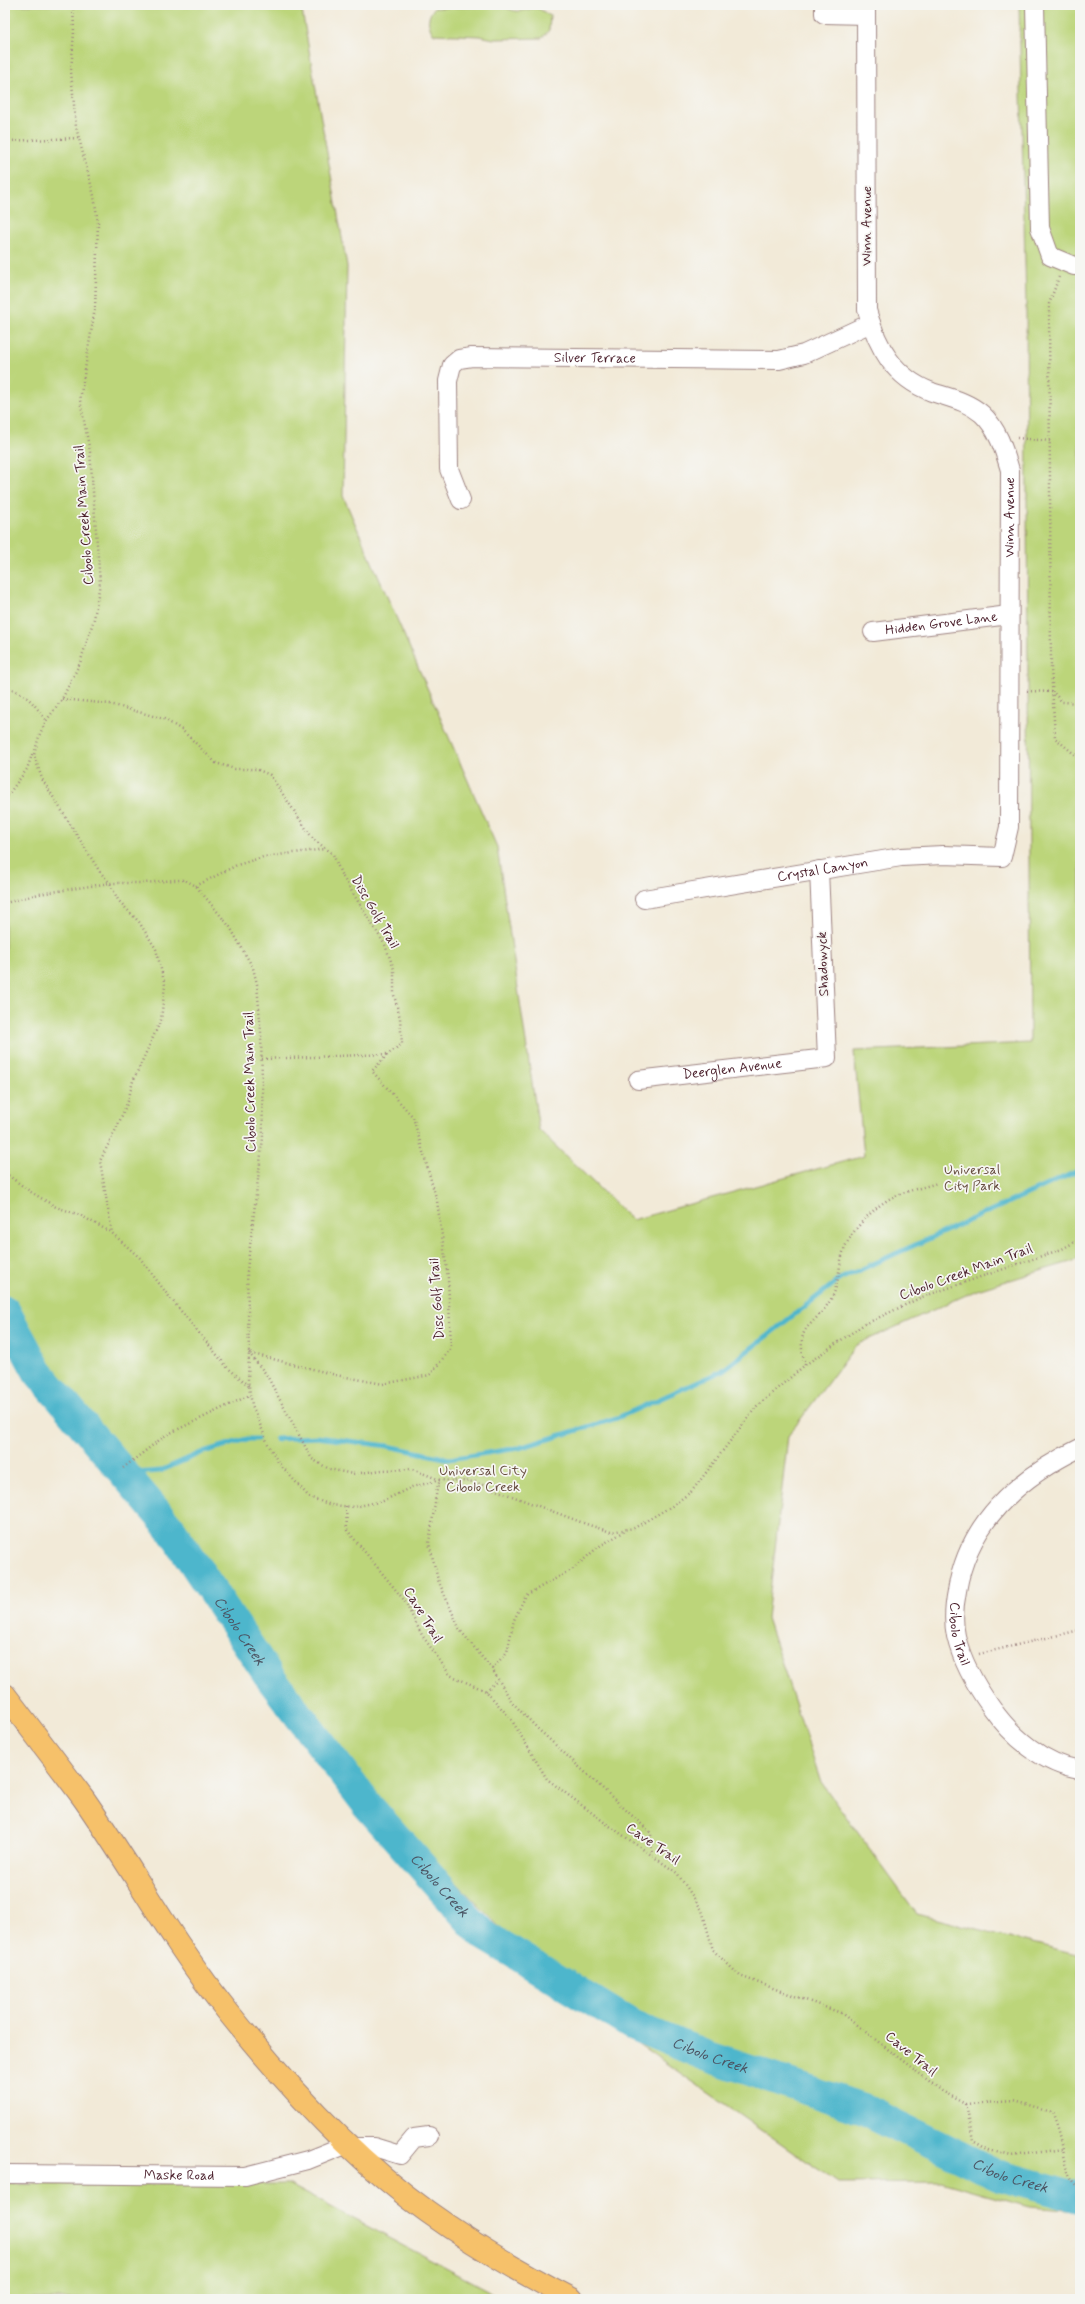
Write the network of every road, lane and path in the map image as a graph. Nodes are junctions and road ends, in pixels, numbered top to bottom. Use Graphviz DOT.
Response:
graph roads {
  1 [pos="73,5"];
  2 [pos="824,5"];
  3 [pos="1035,5"];
  4 [pos="866,10"];
  5 [pos="79,138"];
  6 [pos="5,141"];
  7 [pos="1062,261"];
  8 [pos="1080,266"];
  9 [pos="871,323"];
  10 [pos="999,436"];
  11 [pos="1050,441"];
  12 [pos="461,500"];
  13 [pos="1009,615"];
  14 [pos="874,632"];
  15 [pos="5,687"];
  16 [pos="1009,690"];
  17 [pos="1053,692"];
  18 [pos="62,699"];
  19 [pos="1080,703"];
  20 [pos="46,721"];
  21 [pos="34,750"];
  22 [pos="1080,759"];
  23 [pos="5,799"];
  24 [pos="325,849"];
  25 [pos="1002,857"];
  26 [pos="819,870"];
  27 [pos="110,883"];
  28 [pos="196,886"];
  29 [pos="644,899"];
  30 [pos="5,903"];
  31 [pos="388,1054"];
  32 [pos="826,1058"];
  33 [pos="262,1059"];
  34 [pos="638,1080"];
  35 [pos="5,1173"];
  36 [pos="937,1183"];
  37 [pos="112,1233"];
  38 [pos="1080,1239"];
  39 [pos="249,1353"];
  40 [pos="805,1365"];
  41 [pos="249,1386"];
  42 [pos="250,1395"];
  43 [pos="1080,1448"];
  44 [pos="123,1468"];
  45 [pos="440,1480"];
  46 [pos="346,1506"];
  47 [pos="629,1529"];
  48 [pos="1080,1630"];
  49 [pos="964,1658"];
  50 [pos="492,1669"];
  51 [pos="498,1680"];
  52 [pos="486,1691"];
  53 [pos="5,1694"];
  54 [pos="1080,1770"];
  55 [pos="652,1855"];
  56 [pos="966,2104"];
  57 [pos="429,2136"];
  58 [pos="350,2145"];
  59 [pos="1062,2149"];
  60 [pos="5,2174"];
  61 [pos="1080,2188"];
  62 [pos="572,2299"];
  1 -- 5 [label="path, Cibolo Creek Main Trail"];
  2 -- 4 [label="street"];
  3 -- 7 [label="street"];
  4 -- 9 [label="street, Winn Avenue"];
  5 -- 6 [label="path"];
  5 -- 18 [label="path, Cibolo Creek Main Trail"];
  7 -- 8 [label="street"];
  7 -- 11 [label="path"];
  9 -- 10 [label="street, Winn Avenue"];
  9 -- 12 [label="street, Silver Terrace"];
  10 -- 11 [label="path"];
  10 -- 13 [label="street, Winn Avenue"];
  11 -- 17 [label="path"];
  13 -- 14 [label="street, Hidden Grove Lane"];
  13 -- 16 [label="street, Winn Avenue"];
  15 -- 20 [label="path"];
  16 -- 17 [label="path"];
  16 -- 25 [label="street, Winn Avenue"];
  17 -- 19 [label="path"];
  17 -- 22 [label="path"];
  18 -- 20 [label="path, Cibolo Creek Main Trail"];
  18 -- 24 [label="path, Disc Golf Trail"];
  20 -- 21 [label="path, Cibolo Creek Main Trail"];
  21 -- 23 [label="path, Cibolo Creek Main Trail"];
  21 -- 27 [label="path"];
  24 -- 28 [label="path"];
  24 -- 31 [label="path, Disc Golf Trail"];
  25 -- 26 [label="street, Crystal Canyon"];
  26 -- 29 [label="street, Crystal Canyon"];
  26 -- 32 [label="street, Shadowyck"];
  27 -- 28 [label="path"];
  27 -- 30 [label="path"];
  27 -- 37 [label="path"];
  28 -- 33 [label="path, Cibolo Creek Main Trail"];
  31 -- 33 [label="path"];
  31 -- 39 [label="path, Disc Golf Trail"];
  32 -- 34 [label="street, Deerglen Avenue"];
  33 -- 39 [label="path, Cibolo Creek Main Trail"];
  35 -- 37 [label="path"];
  36 -- 40 [label="path"];
  37 -- 41 [label="path"];
  38 -- 40 [label="path, Cibolo Creek Main Trail"];
  39 -- 41 [label="path, Cibolo Creek Main Trail"];
  39 -- 45 [label="path"];
  40 -- 47 [label="path, Cibolo Creek Main Trail"];
  41 -- 42 [label="path, Cibolo Creek Main Trail"];
  42 -- 44 [label="path"];
  42 -- 46 [label="path, Cibolo Creek Main Trail"];
  43 -- 49 [label="street, Cibolo Trail"];
  45 -- 46 [label="path, Cibolo Creek Main Trail"];
  45 -- 47 [label="path, Cibolo Creek Main Trail"];
  45 -- 50 [label="path"];
  46 -- 52 [label="path, Cave Trail"];
  47 -- 50 [label="path"];
  48 -- 49 [label="path"];
  49 -- 54 [label="street, Cibolo Trail"];
  50 -- 51 [label="path"];
  51 -- 52 [label="path"];
  51 -- 55 [label="path"];
  52 -- 55 [label="path, Cave Trail"];
  53 -- 58 [label="main road"];
  55 -- 56 [label="path, Cave Trail"];
  56 -- 59 [label="path"];
  56 -- 59 [label="path"];
  57 -- 58 [label="street"];
  58 -- 60 [label="street, Maske Road"];
  58 -- 62 [label="main road"];
  59 -- 61 [label="path"];
}
